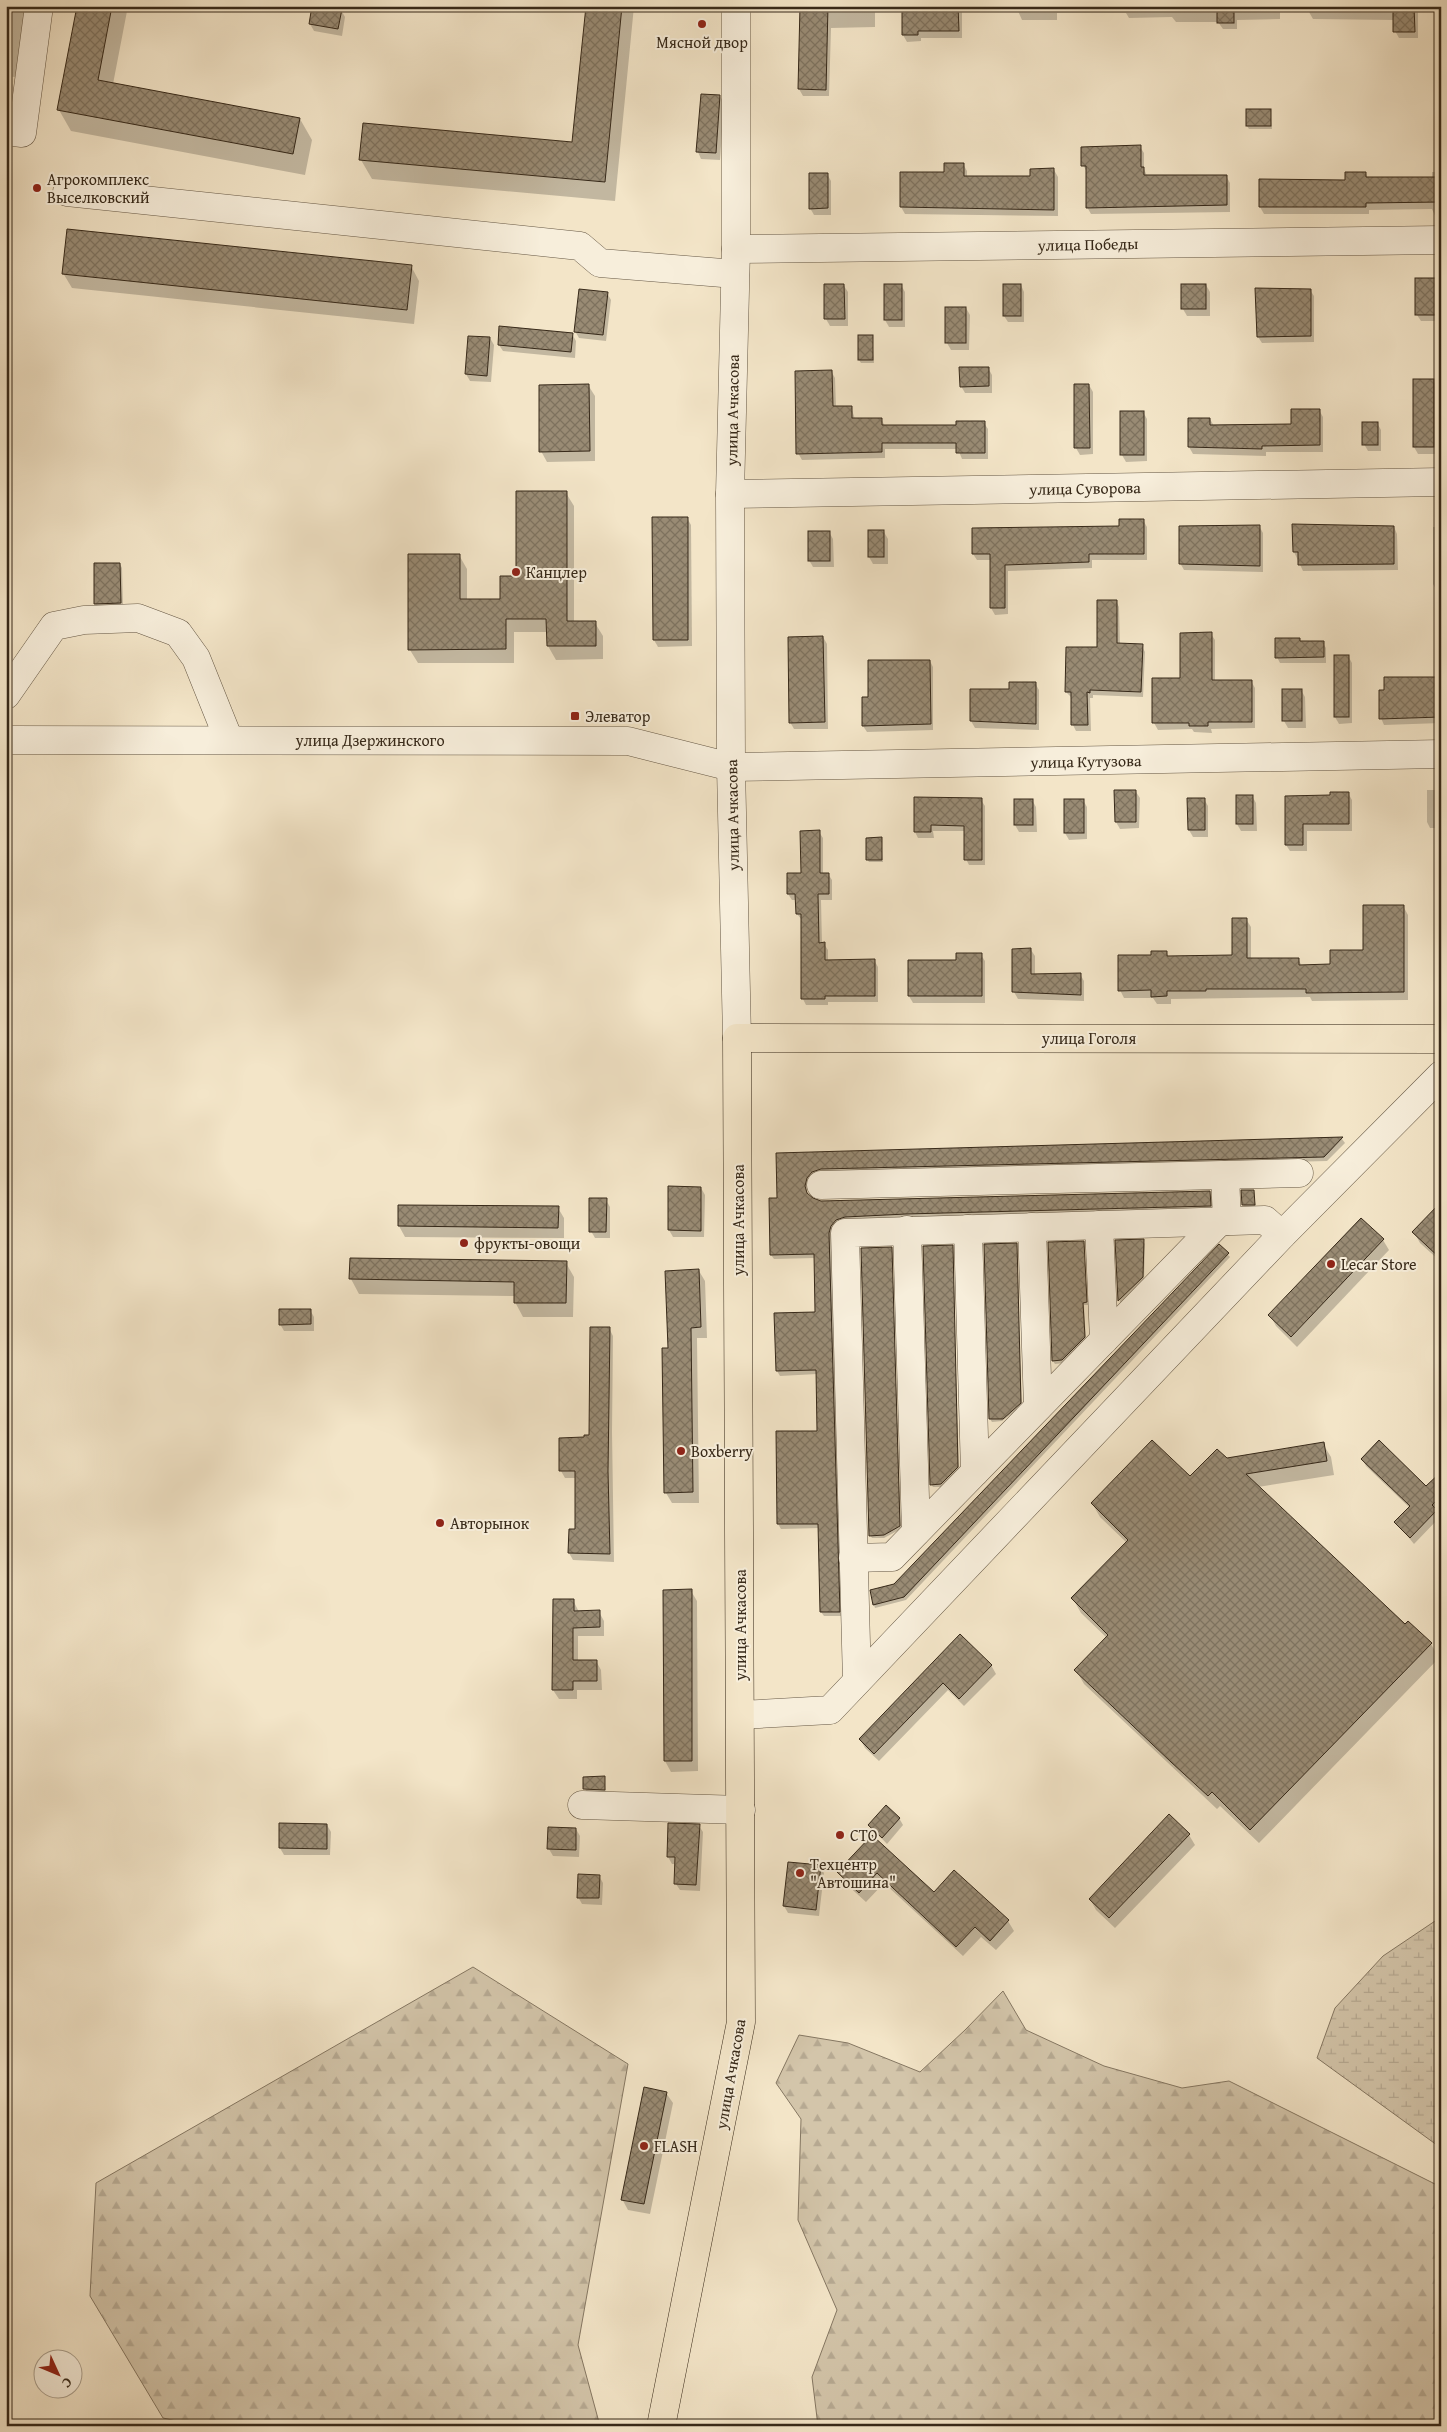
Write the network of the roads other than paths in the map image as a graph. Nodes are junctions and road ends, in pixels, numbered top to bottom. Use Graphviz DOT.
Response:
graph roads {
  1 [pos="38,6"];
  2 [pos="736,6"];
  3 [pos="14,132"];
  4 [pos="67,192"];
  5 [pos="1441,240"];
  6 [pos="736,261"];
  7 [pos="1441,482"];
  8 [pos="730,494"];
  9 [pos="6,695"];
  10 [pos="6,740"];
  11 [pos="229,740"];
  12 [pos="1441,754"];
  13 [pos="730,767"];
  14 [pos="737,1038"];
  15 [pos="1441,1038"];
  16 [pos="1441,1075"];
  17 [pos="1299,1173"];
  18 [pos="1225,1175"];
  19 [pos="821,1185"];
  20 [pos="1224,1221"];
  21 [pos="1100,1225"];
  22 [pos="1032,1227"];
  23 [pos="968,1229"];
  24 [pos="907,1230"];
  25 [pos="1282,1236"];
  26 [pos="1104,1340"];
  27 [pos="1038,1407"];
  28 [pos="975,1472"];
  29 [pos="916,1532"];
  30 [pos="853,1558"];
  31 [pos="857,1682"];
  32 [pos="741,1715"];
  33 [pos="582,1805"];
  34 [pos="741,1810"];
  35 [pos="661,2426"];
  1 -- 3 [label="street"];
  2 -- 6 [label="street, улица Ачкасова"];
  4 -- 6 [label="street, улица Победы"];
  5 -- 6 [label="street, улица Победы"];
  6 -- 8 [label="street, улица Ачкасова"];
  7 -- 8 [label="street, улица Суворова"];
  8 -- 13 [label="street, улица Ачкасова"];
  9 -- 11 [label="street"];
  10 -- 11 [label="street, улица Дзержинского"];
  11 -- 13 [label="street, улица Дзержинского"];
  12 -- 13 [label="street, улица Кутузова"];
  13 -- 14 [label="street, улица Ачкасова"];
  14 -- 15 [label="main road, улица Гоголя"];
  14 -- 32 [label="main road, улица Ачкасова"];
  16 -- 25 [label="street"];
  17 -- 18 [label="street"];
  18 -- 19 [label="street"];
  18 -- 20 [label="street"];
  20 -- 21 [label="street"];
  20 -- 25 [label="street"];
  20 -- 26 [label="street"];
  21 -- 22 [label="street"];
  21 -- 26 [label="street"];
  22 -- 23 [label="street"];
  22 -- 27 [label="street"];
  23 -- 24 [label="street"];
  23 -- 28 [label="street"];
  24 -- 29 [label="street"];
  24 -- 30 [label="street"];
  25 -- 31 [label="street"];
  26 -- 27 [label="street"];
  27 -- 28 [label="street"];
  28 -- 29 [label="street"];
  29 -- 30 [label="street"];
  30 -- 31 [label="street"];
  31 -- 32 [label="street"];
  32 -- 34 [label="main road, улица Ачкасова"];
  33 -- 34 [label="street"];
  34 -- 35 [label="main road, улица Ачкасова"];
}
